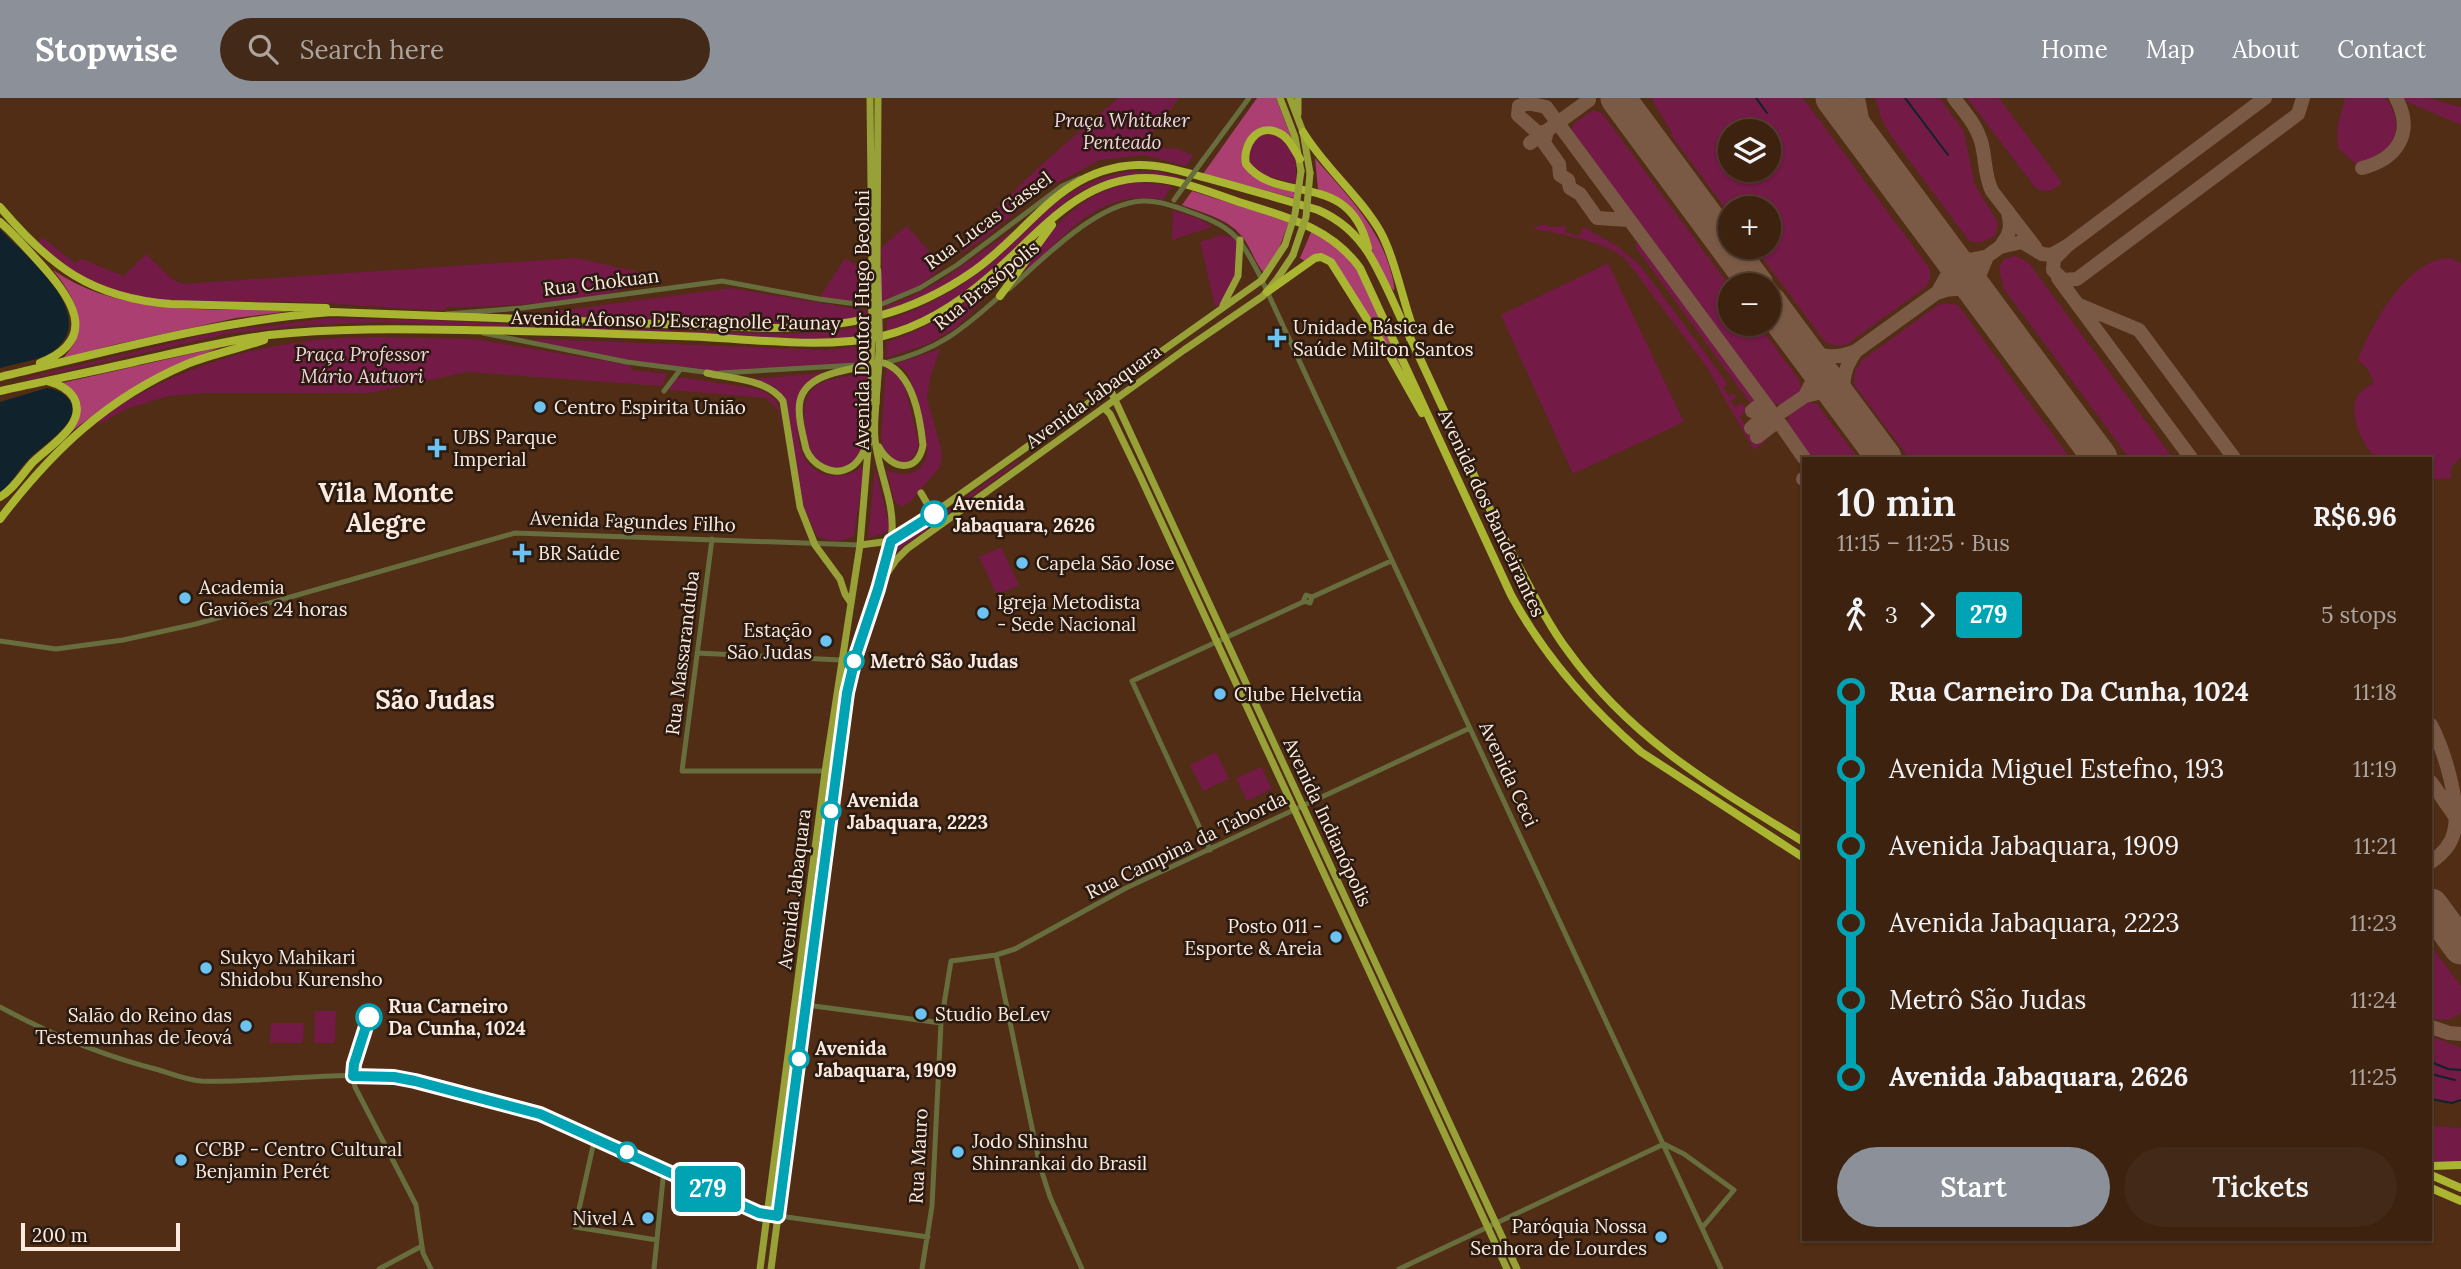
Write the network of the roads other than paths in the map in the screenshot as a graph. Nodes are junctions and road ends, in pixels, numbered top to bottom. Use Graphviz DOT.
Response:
graph roads {
  1 [pos="870,98"];
  2 [pos="878,98"];
  3 [pos="1250,98"];
  4 [pos="1280,98"];
  5 [pos="1290,98"];
  6 [pos="1298,98"];
  7 [pos="1298,118"];
  8 [pos="1303,132"];
  9 [pos="1300,159"];
  10 [pos="870,160"];
  11 [pos="1086,176"];
  12 [pos="877,192"];
  13 [pos="1172,202"];
  14 [pos="0,207"];
  15 [pos="1062,211"];
  16 [pos="1300,221"];
  17 [pos="0,222"];
  18 [pos="1240,240"];
  19 [pos="1369,254"];
  20 [pos="875,272"];
  21 [pos="1262,280"];
  22 [pos="722,281"];
  23 [pos="1267,292"];
  24 [pos="1000,296"];
  25 [pos="1222,308"];
  26 [pos="391,313"];
  27 [pos="442,315"];
  28 [pos="466,330"];
  29 [pos="1190,330"];
  30 [pos="278,335"];
  31 [pos="1410,338"];
  32 [pos="1191,345"];
  33 [pos="884,363"];
  34 [pos="874,364"];
  35 [pos="680,370"];
  36 [pos="15,373"];
  37 [pos="707,373"];
  38 [pos="0,377"];
  39 [pos="44,381"];
  40 [pos="1110,389"];
  41 [pos="0,391"];
  42 [pos="664,391"];
  43 [pos="1114,399"];
  44 [pos="1104,408"];
  45 [pos="1434,429"];
  46 [pos="872,438"];
  47 [pos="1034,443"];
  48 [pos="1029,461"];
  49 [pos="921,493"];
  50 [pos="0,497"];
  51 [pos="936,512"];
  52 [pos="0,519"];
  53 [pos="712,539"];
  54 [pos="891,541"];
  55 [pos="815,545"];
  56 [pos="860,545"];
  57 [pos="1391,561"];
  58 [pos="878,589"];
  59 [pos="851,603"];
  60 [pos="1224,639"];
  61 [pos="0,641"];
  62 [pos="1216,643"];
  63 [pos="697,653"];
  64 [pos="841,660"];
  65 [pos="1470,728"];
  66 [pos="836,771"];
  67 [pos="825,772"];
  68 [pos="1303,806"];
  69 [pos="1294,810"];
  70 [pos="1802,841"];
  71 [pos="1210,850"];
  72 [pos="1802,857"];
  73 [pos="996,955"];
  74 [pos="951,961"];
  75 [pos="794,1006"];
  76 [pos="806,1006"];
  77 [pos="0,1007"];
  78 [pos="940,1023"];
  79 [pos="353,1076"];
  80 [pos="595,1137"];
  81 [pos="1664,1144"];
  82 [pos="2432,1166"];
  83 [pos="2461,1166"];
  84 [pos="664,1169"];
  85 [pos="2432,1175"];
  86 [pos="2432,1188"];
  87 [pos="2461,1188"];
  88 [pos="2461,1201"];
  89 [pos="767,1214"];
  90 [pos="778,1216"];
  91 [pos="1496,1223"];
  92 [pos="1487,1227"];
  93 [pos="1702,1228"];
  94 [pos="928,1237"];
  95 [pos="657,1240"];
  96 [pos="422,1246"];
  97 [pos="379,1269"];
  98 [pos="431,1269"];
  99 [pos="654,1269"];
  100 [pos="760,1269"];
  101 [pos="771,1269"];
  102 [pos="922,1269"];
  103 [pos="1082,1269"];
  104 [pos="1399,1269"];
  105 [pos="1507,1269"];
  106 [pos="1517,1269"];
  107 [pos="1721,1269"];
  1 -- 10 [label="main road, Avenida Doutor Hugo Beolchi"];
  2 -- 12 [label="main road, Avenida Doutor Hugo Beolchi"];
  3 -- 13 [label="street, bridge"];
  4 -- 9 [label="main road, Avenida Jabaquara"];
  5 -- 7 [label="main road, Avenida Jabaquara"];
  6 -- 7 [label="main road"];
  7 -- 8 [label="main road, Avenida Jabaquara"];
  8 -- 23 [label="main road, Avenida Jabaquara, bridge"];
  8 -- 31 [label="highway"];
  9 -- 19 [label="highway"];
  9 -- 21 [label="main road, Avenida Jabaquara, bridge"];
  10 -- 12 [label="main road"];
  10 -- 20 [label="main road, Avenida Doutor Hugo Beolchi"];
  11 -- 19 [label="highway, Avenida dos Bandeirantes"];
  11 -- 22 [label="street, Rua Lucas Gassel"];
  11 -- 27 [label="highway, Avenida Afonso D'Escragnolle Taunay"];
  12 -- 20 [label="main road, Avenida Doutor Hugo Beolchi"];
  13 -- 18 [label="street, Rua Brasópolis"];
  13 -- 24 [label="street, Rua Brasópolis"];
  14 -- 26 [label="highway"];
  15 -- 16 [label="highway, Avenida Afonso D'Escragnolle Taunay"];
  15 -- 24 [label="highway"];
  15 -- 28 [label="highway, Avenida Afonso D'Escragnolle Taunay"];
  16 -- 45 [label="highway, Avenida dos Bandeirantes"];
  17 -- 36 [label="highway"];
  18 -- 21 [label="street, Rua Brasópolis"];
  18 -- 25 [label="main road"];
  19 -- 31 [label="highway, Avenida dos Bandeirantes"];
  20 -- 46 [label="main road, Avenida Doutor Hugo Beolchi, bridge"];
  21 -- 23 [label="street, Rua Brasópolis"];
  21 -- 25 [label="main road, Avenida Jabaquara"];
  22 -- 27 [label="street, Rua Chokuan"];
  23 -- 32 [label="main road, Avenida Jabaquara"];
  23 -- 45 [label="highway"];
  23 -- 57 [label="street, Avenida Ceci"];
  24 -- 33 [label="street, Rua Brasópolis"];
  25 -- 29 [label="main road, Avenida Jabaquara"];
  26 -- 27 [label="highway, Avenida Afonso D'Escragnolle Taunay"];
  26 -- 36 [label="highway, Avenida Afonso D'Escragnolle Taunay"];
  28 -- 30 [label="highway, Avenida Afonso D'Escragnolle Taunay"];
  28 -- 35 [label="street, Rua Brasópolis"];
  29 -- 32 [label="main road"];
  29 -- 40 [label="main road, Avenida Jabaquara"];
  30 -- 39 [label="highway, Avenida Afonso D'Escragnolle Taunay"];
  30 -- 52 [label="highway"];
  31 -- 70 [label="highway, Avenida dos Bandeirantes"];
  32 -- 43 [label="main road, Avenida Jabaquara"];
  33 -- 34 [label="street, Rua Brasópolis"];
  33 -- 46 [label="main road"];
  34 -- 37 [label="street, Rua Brasópolis"];
  34 -- 46 [label="main road"];
  35 -- 37 [label="street, Rua Brasópolis"];
  35 -- 42 [label="street"];
  36 -- 38 [label="highway, Avenida Afonso D'Escragnolle Taunay"];
  37 -- 55 [label="main road"];
  39 -- 41 [label="highway, Avenida Afonso D'Escragnolle Taunay"];
  39 -- 50 [label="highway"];
  40 -- 43 [label="main road, Avenida Indianópolis"];
  40 -- 47 [label="main road, Avenida Jabaquara"];
  43 -- 44 [label="main road, Avenida Jabaquara"];
  43 -- 60 [label="main road, Avenida Indianópolis"];
  44 -- 48 [label="main road, Avenida Jabaquara"];
  44 -- 62 [label="main road, Avenida Indianópolis"];
  45 -- 72 [label="highway, Avenida dos Bandeirantes"];
  46 -- 54 [label="main road, Avenida Doutor Hugo Beolchi"];
  46 -- 56 [label="main road, Avenida Doutor Hugo Beolchi"];
  47 -- 48 [label="main road"];
  47 -- 51 [label="main road, Avenida Jabaquara"];
  48 -- 58 [label="main road, Avenida Jabaquara"];
  49 -- 51 [label="main road"];
  51 -- 54 [label="main road, Avenida Jabaquara"];
  53 -- 55 [label="street, Avenida Fagundes Filho"];
  53 -- 61 [label="street, Avenida Fagundes Filho"];
  53 -- 63 [label="street, Rua Massaranduba"];
  54 -- 56 [label="main road, Avenida Jabaquara"];
  54 -- 58 [label="main road, Avenida Jabaquara"];
  55 -- 56 [label="street, Avenida Fagundes Filho"];
  55 -- 59 [label="main road"];
  56 -- 59 [label="main road, Avenida Jabaquara"];
  57 -- 60 [label="street"];
  57 -- 65 [label="street, Avenida Ceci"];
  58 -- 66 [label="main road, Avenida Jabaquara"];
  59 -- 64 [label="main road, Avenida Jabaquara"];
  60 -- 62 [label="street"];
  60 -- 68 [label="main road, Avenida Indianópolis"];
  62 -- 69 [label="main road, Avenida Indianópolis"];
  62 -- 71 [label="street"];
  63 -- 64 [label="street"];
  63 -- 67 [label="street, Rua Massaranduba"];
  64 -- 67 [label="main road, Avenida Jabaquara"];
  65 -- 68 [label="street, Rua Campina da Taborda"];
  65 -- 81 [label="street, Avenida Ceci"];
  66 -- 67 [label="street"];
  66 -- 76 [label="main road, Avenida Jabaquara"];
  67 -- 75 [label="main road, Avenida Jabaquara"];
  68 -- 69 [label="street, Rua Campina da Taborda"];
  68 -- 91 [label="main road, Avenida Indianópolis"];
  69 -- 71 [label="street, Rua Campina da Taborda"];
  69 -- 92 [label="main road, Avenida Indianópolis"];
  71 -- 73 [label="street, Rua Campina da Taborda"];
  73 -- 74 [label="street, Rua Campina da Taborda"];
  73 -- 103 [label="street"];
  74 -- 78 [label="street, Rua Mauro"];
  75 -- 76 [label="street"];
  75 -- 89 [label="main road, Avenida Jabaquara"];
  76 -- 78 [label="street"];
  76 -- 90 [label="main road, Avenida Jabaquara"];
  77 -- 79 [label="street"];
  78 -- 94 [label="street, Rua Mauro"];
  79 -- 80 [label="street"];
  79 -- 96 [label="street"];
  80 -- 84 [label="street"];
  80 -- 95 [label="street"];
  81 -- 91 [label="street"];
  81 -- 93 [label="street, Avenida Ceci"];
  81 -- 93 [label="street"];
  82 -- 83 [label="highway"];
  84 -- 89 [label="street"];
  84 -- 95 [label="street"];
  85 -- 87 [label="highway"];
  86 -- 88 [label="highway"];
  89 -- 90 [label="street"];
  89 -- 100 [label="main road, Avenida Jabaquara"];
  90 -- 94 [label="street"];
  90 -- 101 [label="main road, Avenida Jabaquara"];
  91 -- 92 [label="street"];
  91 -- 106 [label="main road, Avenida Indianópolis"];
  92 -- 104 [label="street"];
  92 -- 105 [label="main road, Avenida Indianópolis"];
  93 -- 107 [label="street, Avenida Ceci"];
  94 -- 102 [label="street, Rua Mauro"];
  95 -- 99 [label="street"];
  96 -- 97 [label="street"];
  96 -- 98 [label="street"];
}
